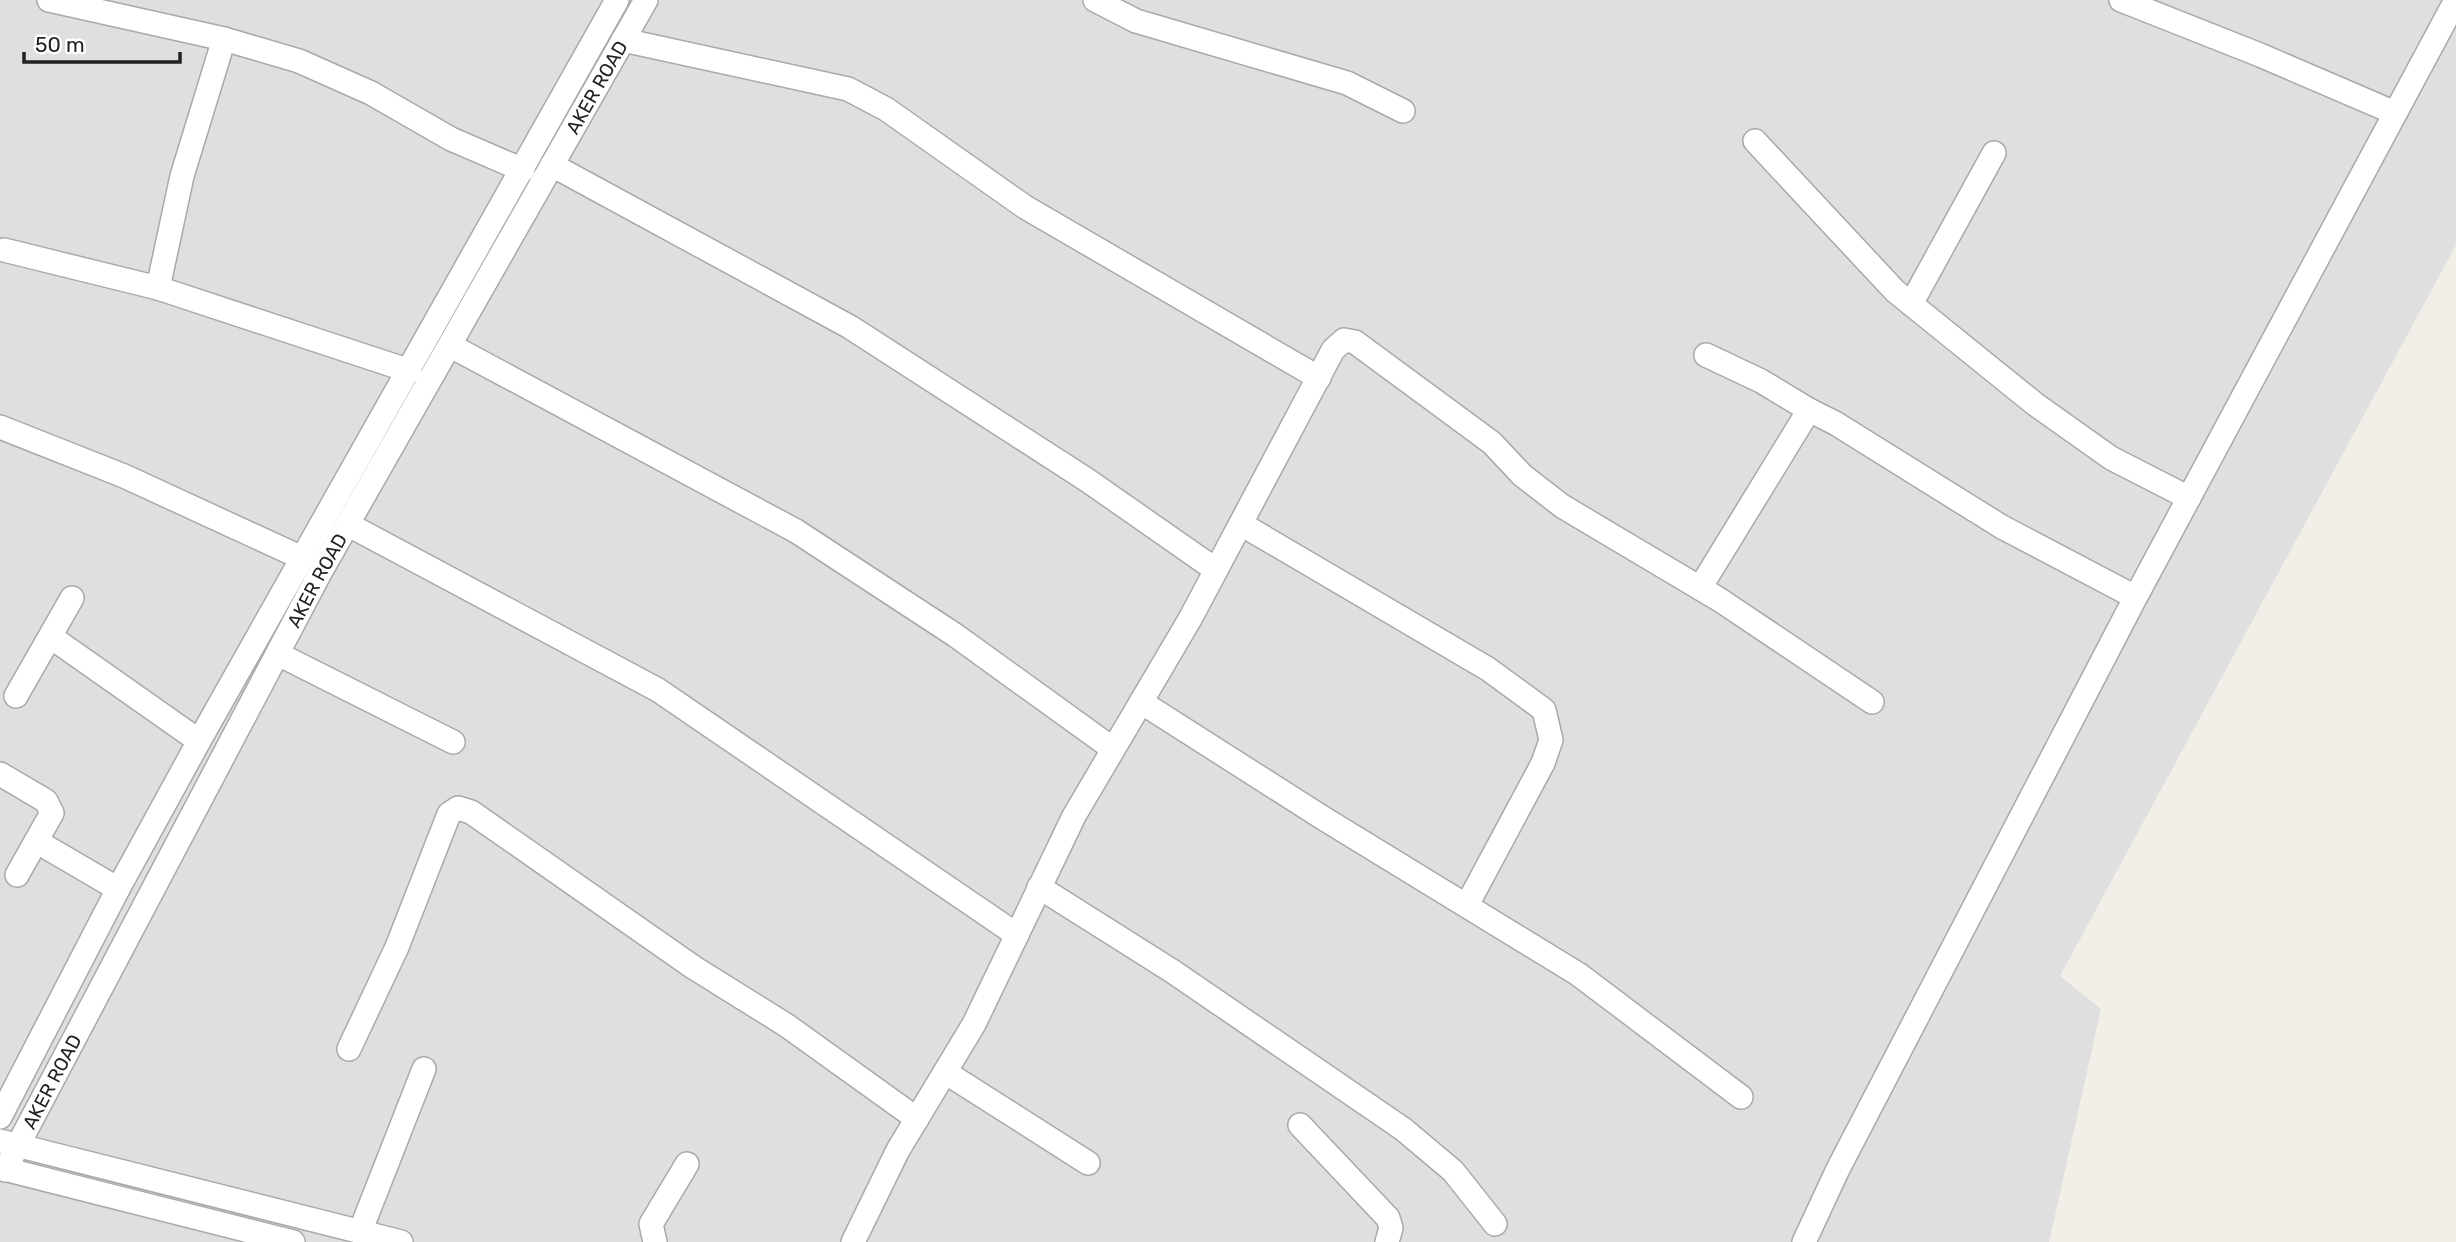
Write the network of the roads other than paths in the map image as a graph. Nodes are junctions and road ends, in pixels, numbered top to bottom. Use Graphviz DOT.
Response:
graph roads {
  1 [pos="49,0"];
  2 [pos="617,0"];
  3 [pos="646,0"];
  4 [pos="1095,0"];
  5 [pos="2121,0"];
  6 [pos="2456,0"];
  7 [pos="224,38"];
  8 [pos="623,40"];
  9 [pos="1403,111"];
  10 [pos="2395,113"];
  11 [pos="1755,141"];
  12 [pos="1994,153"];
  13 [pos="552,165"];
  14 [pos="523,170"];
  15 [pos="5,250"];
  16 [pos="470,264"];
  17 [pos="491,273"];
  18 [pos="158,289"];
  19 [pos="1911,304"];
  20 [pos="451,346"];
  21 [pos="1706,355"];
  22 [pos="410,371"];
  23 [pos="1318,378"];
  24 [pos="1810,410"];
  25 [pos="0,426"];
  26 [pos="2189,498"];
  27 [pos="1241,524"];
  28 [pos="349,525"];
  29 [pos="302,558"];
  30 [pos="1216,570"];
  31 [pos="1700,588"];
  32 [pos="2135,597"];
  33 [pos="72,598"];
  34 [pos="51,637"];
  35 [pos="278,654"];
  36 [pos="16,696"];
  37 [pos="1141,702"];
  38 [pos="1871,702"];
  39 [pos="199,741"];
  40 [pos="453,742"];
  41 [pos="1113,749"];
  42 [pos="0,774"];
  43 [pos="36,841"];
  44 [pos="17,875"];
  45 [pos="1040,887"];
  46 [pos="118,889"];
  47 [pos="1467,905"];
  48 [pos="1017,935"];
  49 [pos="349,1049"];
  50 [pos="424,1069"];
  51 [pos="945,1072"];
  52 [pos="1741,1097"];
  53 [pos="0,1117"];
  54 [pos="917,1119"];
  55 [pos="1300,1125"];
  56 [pos="9,1143"];
  57 [pos="1088,1163"];
  58 [pos="687,1164"];
  59 [pos="3,1169"];
  60 [pos="1495,1224"];
  61 [pos="360,1232"];
  62 [pos="293,1242"];
  63 [pos="401,1242"];
  64 [pos="656,1242"];
  65 [pos="853,1242"];
  66 [pos="1387,1242"];
  67 [pos="1804,1242"];
  1 -- 7 [label="street"];
  2 -- 14 [label="street, AKER ROAD"];
  3 -- 8 [label="street, AKER ROAD"];
  4 -- 9 [label="street"];
  5 -- 10 [label="street"];
  6 -- 10 [label="street"];
  7 -- 14 [label="street"];
  7 -- 18 [label="street"];
  8 -- 13 [label="street, AKER ROAD"];
  8 -- 23 [label="street"];
  10 -- 26 [label="street"];
  11 -- 19 [label="street"];
  12 -- 19 [label="street"];
  13 -- 17 [label="street, AKER ROAD"];
  13 -- 30 [label="street"];
  14 -- 16 [label="street, AKER ROAD"];
  15 -- 18 [label="street"];
  16 -- 17 [label="street"];
  16 -- 22 [label="street, AKER ROAD"];
  17 -- 20 [label="street, AKER ROAD"];
  18 -- 22 [label="street"];
  19 -- 26 [label="street"];
  20 -- 28 [label="street, AKER ROAD"];
  20 -- 41 [label="street"];
  21 -- 24 [label="street"];
  22 -- 29 [label="street, AKER ROAD"];
  23 -- 27 [label="street"];
  23 -- 31 [label="street"];
  24 -- 31 [label="street"];
  24 -- 32 [label="street"];
  25 -- 29 [label="street"];
  26 -- 32 [label="street"];
  27 -- 30 [label="street"];
  27 -- 47 [label="street"];
  28 -- 35 [label="street, AKER ROAD"];
  28 -- 48 [label="street"];
  29 -- 39 [label="street, AKER ROAD"];
  30 -- 37 [label="street"];
  31 -- 38 [label="street"];
  32 -- 67 [label="street"];
  33 -- 34 [label="street"];
  34 -- 36 [label="street"];
  34 -- 39 [label="street"];
  35 -- 40 [label="street"];
  35 -- 56 [label="street, AKER ROAD"];
  37 -- 41 [label="street"];
  37 -- 47 [label="street"];
  39 -- 46 [label="street, AKER ROAD"];
  41 -- 45 [label="street"];
  42 -- 43 [label="street"];
  43 -- 44 [label="street"];
  43 -- 46 [label="street"];
  45 -- 48 [label="street"];
  45 -- 60 [label="street"];
  46 -- 53 [label="street, AKER ROAD"];
  47 -- 52 [label="street"];
  48 -- 51 [label="street"];
  49 -- 54 [label="street"];
  50 -- 61 [label="street"];
  51 -- 54 [label="street"];
  51 -- 57 [label="street"];
  54 -- 65 [label="street"];
  55 -- 66 [label="street"];
  56 -- 59 [label="street, AKER ROAD"];
  56 -- 61 [label="street"];
  58 -- 64 [label="street"];
  59 -- 62 [label="street"];
  61 -- 63 [label="street"];
}
